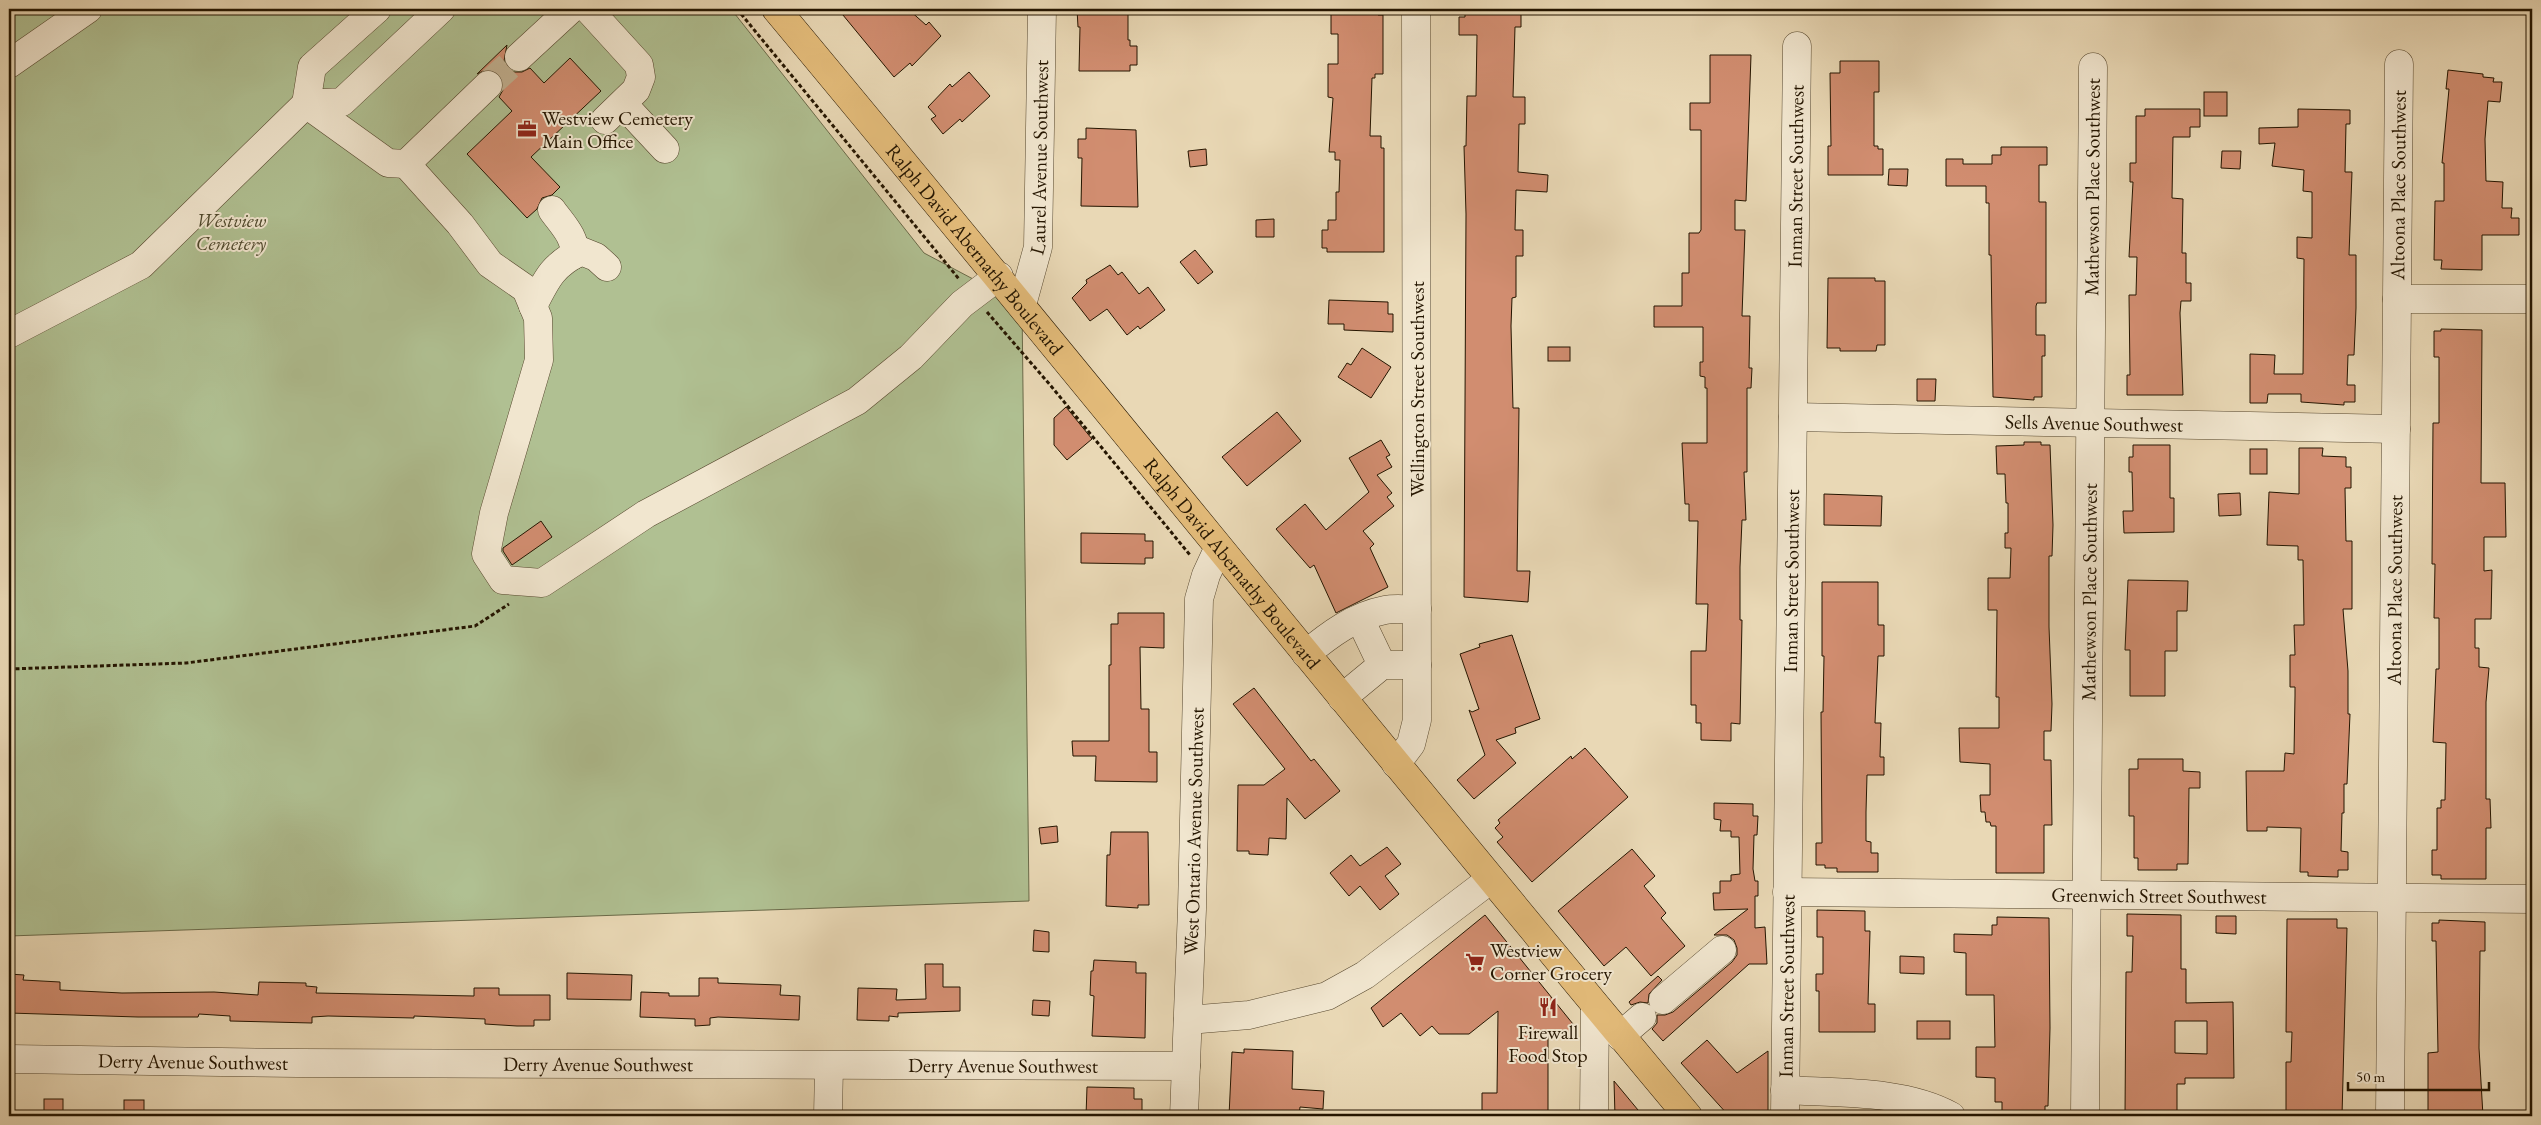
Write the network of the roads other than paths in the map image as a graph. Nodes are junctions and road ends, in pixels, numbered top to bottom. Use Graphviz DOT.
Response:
graph roads {
  1 [pos="88,9"];
  2 [pos="377,9"];
  3 [pos="441,9"];
  4 [pos="571,9"];
  5 [pos="588,9"];
  6 [pos="776,9"];
  7 [pos="1042,9"];
  8 [pos="1416,9"];
  9 [pos="1797,46"];
  10 [pos="519,57"];
  11 [pos="9,64"];
  12 [pos="2399,64"];
  13 [pos="2093,67"];
  14 [pos="488,85"];
  15 [pos="306,104"];
  16 [pos="665,149"];
  17 [pos="406,164"];
  18 [pos="552,210"];
  19 [pos="574,255"];
  20 [pos="606,267"];
  21 [pos="999,276"];
  22 [pos="2397,299"];
  23 [pos="2532,299"];
  24 [pos="1022,305"];
  25 [pos="533,306"];
  26 [pos="9,334"];
  27 [pos="1793,417"];
  28 [pos="2090,423"];
  29 [pos="2396,429"];
  30 [pos="1218,549"];
  31 [pos="1417,610"];
  32 [pos="1360,619"];
  33 [pos="1306,654"];
  34 [pos="1417,665"];
  35 [pos="1382,666"];
  36 [pos="1342,698"];
  37 [pos="1396,764"];
  38 [pos="1491,879"];
  39 [pos="1787,892"];
  40 [pos="2087,895"];
  41 [pos="2392,898"];
  42 [pos="2532,900"];
  43 [pos="1722,950"];
  44 [pos="1663,1000"];
  45 [pos="1595,1006"];
  46 [pos="1642,1017"];
  47 [pos="1188,1020"];
  48 [pos="1620,1036"];
  49 [pos="9,1059"];
  50 [pos="829,1066"];
  51 [pos="1186,1066"];
  52 [pos="1785,1103"];
  53 [pos="828,1116"];
  54 [pos="1184,1116"];
  55 [pos="1594,1116"];
  56 [pos="1688,1116"];
  57 [pos="1951,1116"];
  58 [pos="2085,1116"];
  59 [pos="2390,1116"];
  1 -- 11 [label="street"];
  2 -- 15 [label="street"];
  3 -- 15 [label="street"];
  4 -- 10 [label="street"];
  5 -- 16 [label="street"];
  6 -- 21 [label="main road, Ralph David Abernathy Boulevard"];
  7 -- 24 [label="street, Laurel Avenue Southwest"];
  8 -- 31 [label="street, Wellington Street Southwest"];
  9 -- 27 [label="street, Inman Street Southwest"];
  12 -- 22 [label="street, Altoona Place Southwest"];
  13 -- 28 [label="street, Mathewson Place Southwest"];
  14 -- 17 [label="street"];
  15 -- 17 [label="street"];
  15 -- 26 [label="street"];
  17 -- 25 [label="street"];
  18 -- 19 [label="street"];
  19 -- 20 [label="street"];
  19 -- 25 [label="street"];
  21 -- 24 [label="main road, Ralph David Abernathy Boulevard"];
  21 -- 25 [label="street"];
  22 -- 23 [label="street"];
  22 -- 29 [label="street, Altoona Place Southwest"];
  24 -- 30 [label="main road, Ralph David Abernathy Boulevard"];
  27 -- 28 [label="street, Sells Avenue Southwest"];
  27 -- 39 [label="street, Inman Street Southwest"];
  28 -- 29 [label="street, Sells Avenue Southwest"];
  28 -- 40 [label="street, Mathewson Place Southwest"];
  29 -- 41 [label="street, Altoona Place Southwest"];
  30 -- 33 [label="main road, Ralph David Abernathy Boulevard"];
  30 -- 47 [label="street, West Ontario Avenue Southwest"];
  31 -- 32 [label="street"];
  31 -- 34 [label="street, Wellington Street Southwest"];
  32 -- 33 [label="street"];
  32 -- 35 [label="street"];
  33 -- 36 [label="main road, Ralph David Abernathy Boulevard"];
  34 -- 35 [label="street"];
  34 -- 37 [label="street, Wellington Street Southwest"];
  35 -- 36 [label="street"];
  36 -- 37 [label="main road, Ralph David Abernathy Boulevard"];
  37 -- 38 [label="main road, Ralph David Abernathy Boulevard"];
  38 -- 45 [label="main road, Ralph David Abernathy Boulevard"];
  38 -- 47 [label="street"];
  39 -- 40 [label="street, Greenwich Street Southwest"];
  39 -- 52 [label="street, Inman Street Southwest"];
  40 -- 41 [label="street, Greenwich Street Southwest"];
  40 -- 58 [label="street, Mathewson Place Southwest"];
  41 -- 42 [label="street, Greenwich Street Southwest"];
  41 -- 59 [label="street, Altoona Place Southwest"];
  43 -- 44 [label="street"];
  45 -- 48 [label="main road, Ralph David Abernathy Boulevard"];
  45 -- 55 [label="street"];
  46 -- 48 [label="street"];
  47 -- 51 [label="street, West Ontario Avenue Southwest"];
  48 -- 56 [label="main road, Ralph David Abernathy Boulevard"];
  49 -- 50 [label="street, Derry Avenue Southwest"];
  50 -- 51 [label="street, Derry Avenue Southwest"];
  50 -- 53 [label="street"];
  51 -- 54 [label="street, West Ontario Avenue Southwest"];
  52 -- 57 [label="street"];
}
